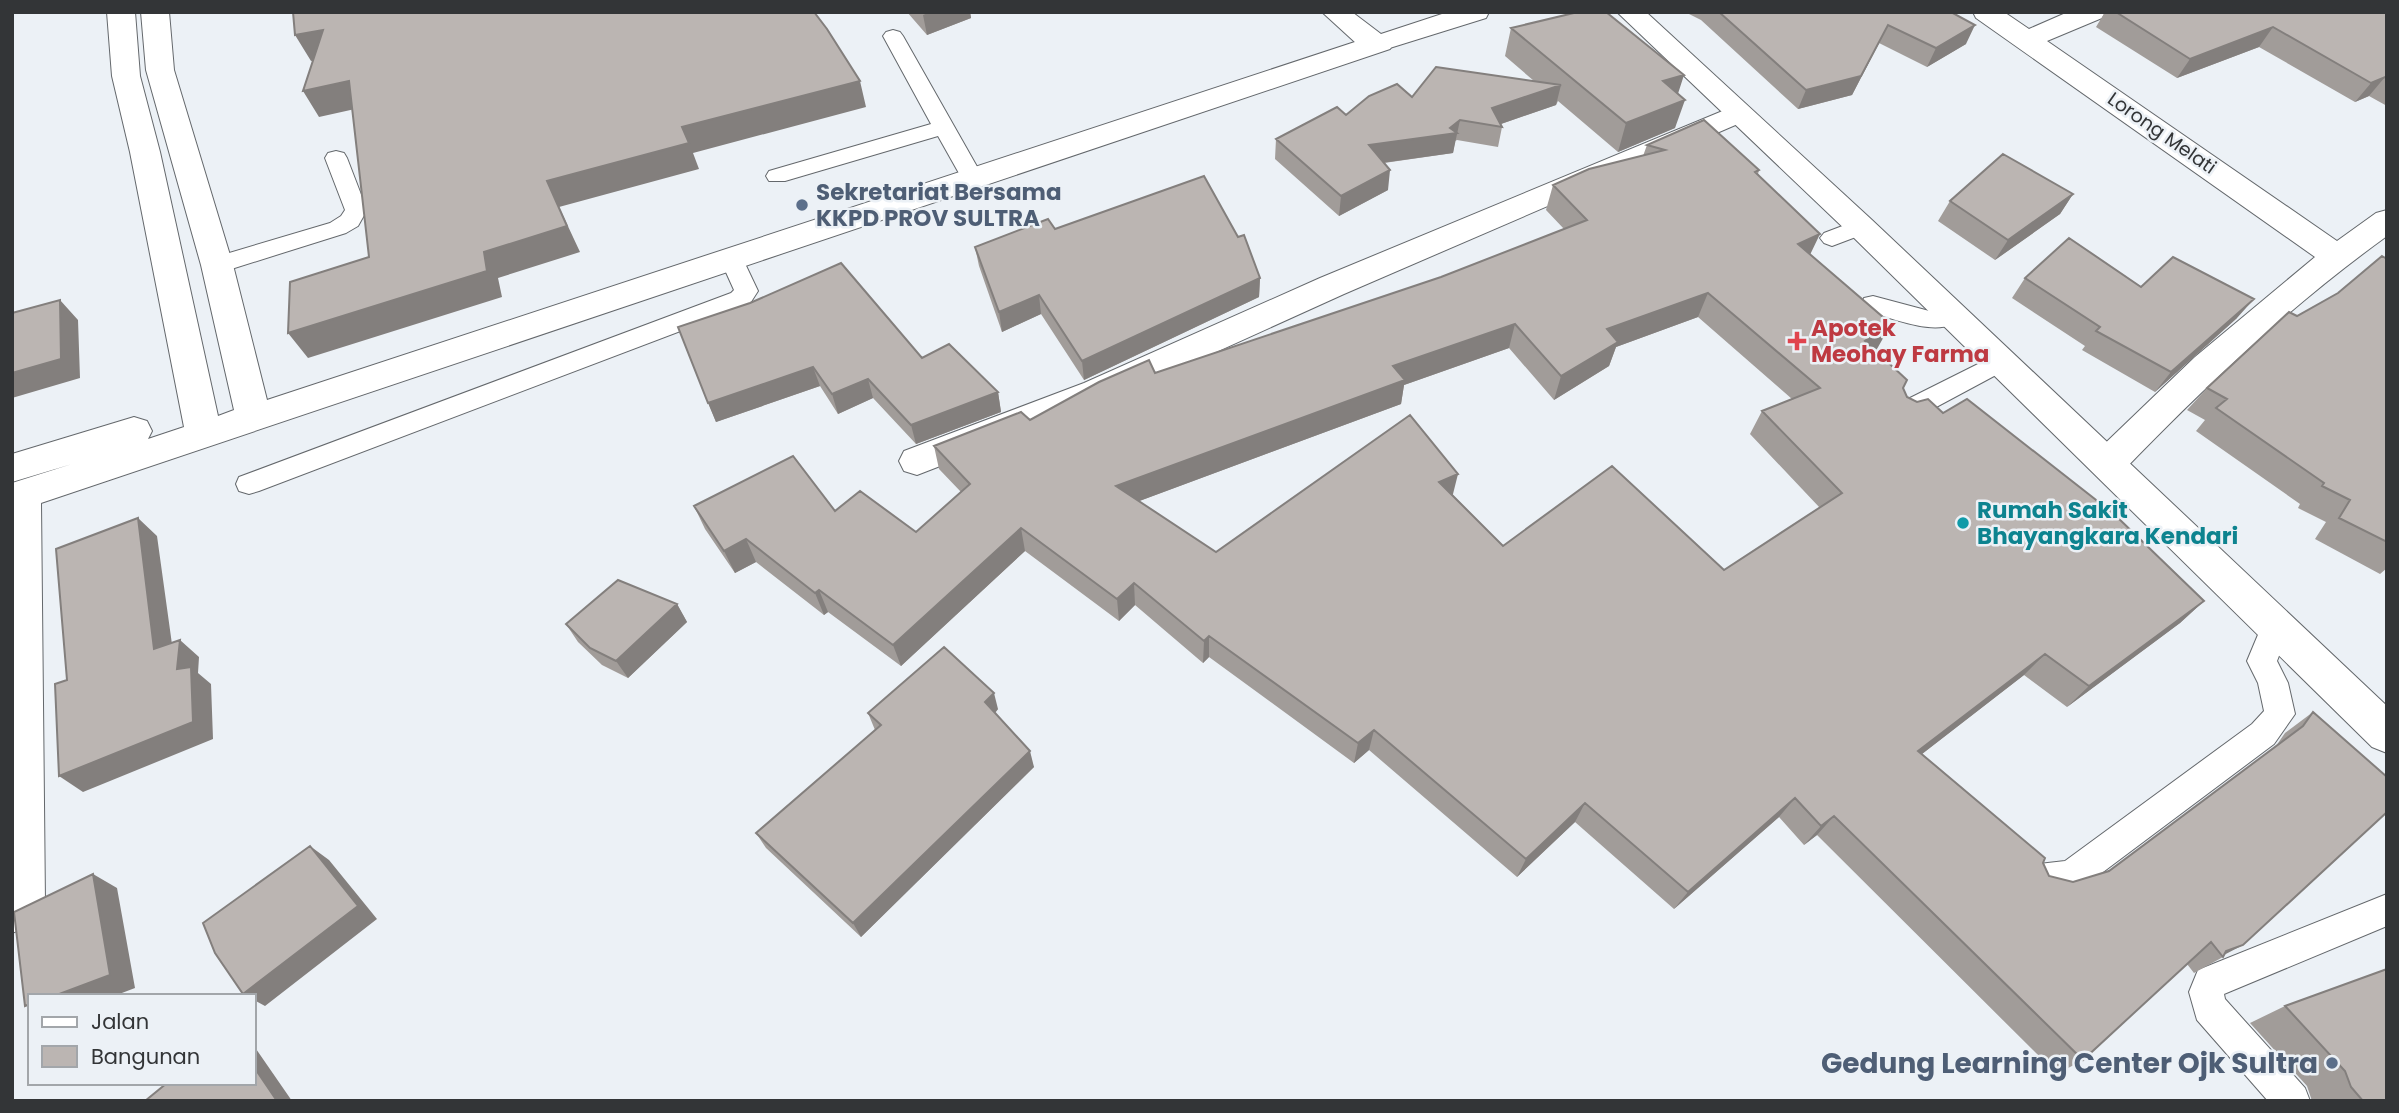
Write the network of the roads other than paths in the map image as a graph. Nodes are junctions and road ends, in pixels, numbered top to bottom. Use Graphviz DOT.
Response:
graph roads {
  1 [pos="121,12"];
  2 [pos="155,12"];
  3 [pos="1335,12"];
  4 [pos="1476,12"];
  5 [pos="1630,12"];
  6 [pos="1986,12"];
  7 [pos="2092,12"];
  8 [pos="893,36"];
  9 [pos="2028,40"];
  10 [pos="1380,43"];
  11 [pos="1737,114"];
  12 [pos="944,127"];
  13 [pos="336,158"];
  14 [pos="777,176"];
  15 [pos="973,179"];
  16 [pos="2387,220"];
  17 [pos="2335,255"];
  18 [pos="732,259"];
  19 [pos="217,265"];
  20 [pos="1873,304"];
  21 [pos="1952,314"];
  22 [pos="2000,362"];
  23 [pos="252,407"];
  24 [pos="1903,413"];
  25 [pos="201,424"];
  26 [pos="917,461"];
  27 [pos="2108,463"];
  28 [pos="249,484"];
  29 [pos="16,487"];
  30 [pos="2275,627"];
  31 [pos="2387,734"];
  32 [pos="2039,880"];
  33 [pos="2387,910"];
  34 [pos="12,911"];
  35 [pos="2292,1101"];
  1 -- 25 [label="street"];
  2 -- 19 [label="street"];
  3 -- 10 [label="street"];
  4 -- 10 [label="street"];
  5 -- 11 [label="street"];
  6 -- 9 [label="street, Lorong Melati"];
  7 -- 9 [label="street"];
  8 -- 12 [label="lane"];
  9 -- 17 [label="street, Lorong Melati"];
  10 -- 15 [label="street"];
  11 -- 21 [label="street"];
  11 -- 26 [label="street"];
  12 -- 14 [label="lane"];
  12 -- 15 [label="lane"];
  13 -- 19 [label="lane"];
  15 -- 18 [label="street"];
  16 -- 17 [label="street"];
  17 -- 27 [label="street"];
  18 -- 23 [label="street"];
  18 -- 28 [label="lane"];
  19 -- 23 [label="street"];
  20 -- 21 [label="lane"];
  21 -- 22 [label="street"];
  22 -- 24 [label="lane"];
  22 -- 27 [label="street"];
  23 -- 25 [label="street"];
  25 -- 29 [label="street"];
  27 -- 30 [label="street"];
  29 -- 34 [label="street"];
  30 -- 31 [label="street"];
  30 -- 32 [label="lane"];
  33 -- 35 [label="lane"];
}
